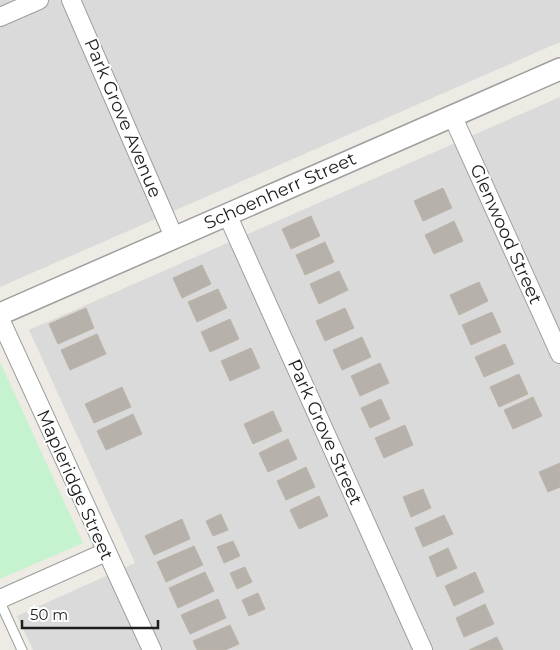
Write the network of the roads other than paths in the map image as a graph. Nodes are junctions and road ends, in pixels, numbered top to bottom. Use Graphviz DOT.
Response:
graph roads {
  1 [pos="39,0"];
  2 [pos="71,0"];
  3 [pos="0,17"];
  4 [pos="560,70"];
  5 [pos="452,115"];
  6 [pos="227,214"];
  7 [pos="174,237"];
  8 [pos="0,314"];
  9 [pos="0,319"];
  10 [pos="560,354"];
  11 [pos="106,552"];
  12 [pos="0,600"];
  13 [pos="22,650"];
  14 [pos="152,650"];
  15 [pos="423,650"];
  1 -- 3 [label="street"];
  2 -- 7 [label="street, Park Grove Avenue"];
  4 -- 5 [label="street, Schoenherr Street"];
  5 -- 6 [label="street, Schoenherr Street"];
  5 -- 10 [label="street, Glenwood Street"];
  6 -- 7 [label="street, Schoenherr Street"];
  6 -- 15 [label="street, Park Grove Street"];
  7 -- 8 [label="street, Schoenherr Street"];
  9 -- 11 [label="street, Mapleridge Street"];
  11 -- 12 [label="street"];
  11 -- 14 [label="street, Mapleridge Street"];
  12 -- 13 [label="lane"];
}
